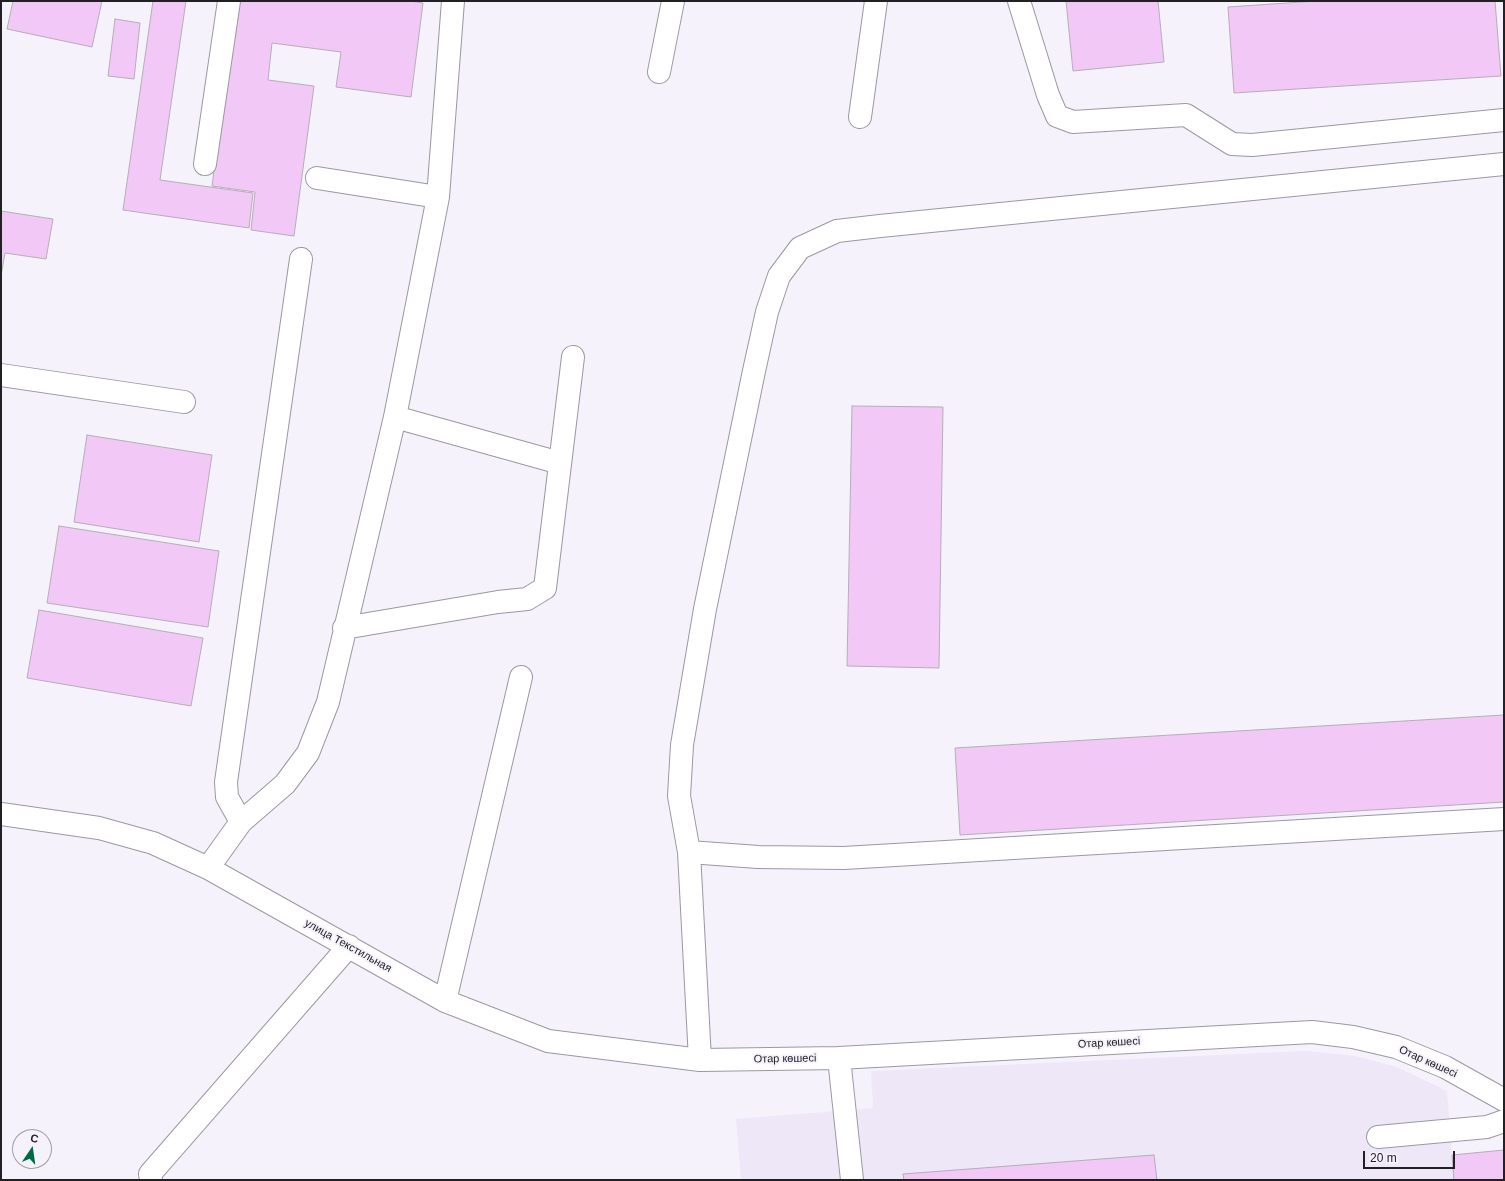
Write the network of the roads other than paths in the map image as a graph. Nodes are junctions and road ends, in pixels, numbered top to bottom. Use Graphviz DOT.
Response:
graph roads {
  1 [pos="229,1"];
  2 [pos="453,1"];
  3 [pos="673,1"];
  4 [pos="876,1"];
  5 [pos="1019,1"];
  6 [pos="659,72"];
  7 [pos="860,117"];
  8 [pos="1504,120"];
  9 [pos="205,164"];
  10 [pos="1504,164"];
  11 [pos="317,178"];
  12 [pos="438,197"];
  13 [pos="301,259"];
  14 [pos="573,357"];
  15 [pos="1,375"];
  16 [pos="184,402"];
  17 [pos="395,417"];
  18 [pos="560,463"];
  19 [pos="344,628"];
  20 [pos="521,677"];
  21 [pos="1,814"];
  22 [pos="1504,819"];
  23 [pos="241,822"];
  24 [pos="689,852"];
  25 [pos="208,868"];
  26 [pos="349,946"];
  27 [pos="445,1001"];
  28 [pos="839,1058"];
  29 [pos="700,1060"];
  30 [pos="1504,1100"];
  31 [pos="1504,1121"];
  32 [pos="1378,1137"];
  33 [pos="151,1180"];
  34 [pos="848,1180"];
  1 -- 9 [label="street"];
  2 -- 12 [label="street"];
  3 -- 6 [label="street"];
  4 -- 7 [label="street"];
  5 -- 8 [label="street"];
  10 -- 24 [label="street"];
  11 -- 12 [label="street"];
  12 -- 17 [label="street"];
  13 -- 23 [label="street"];
  14 -- 18 [label="street"];
  15 -- 16 [label="street"];
  17 -- 18 [label="street"];
  17 -- 19 [label="street"];
  18 -- 19 [label="street"];
  19 -- 23 [label="street"];
  20 -- 27 [label="street"];
  21 -- 25 [label="street, улица Текстильная"];
  22 -- 24 [label="street"];
  23 -- 25 [label="street"];
  24 -- 29 [label="street"];
  25 -- 26 [label="street, улица Текстильная"];
  26 -- 27 [label="street, улица Текстильная"];
  26 -- 33 [label="street"];
  27 -- 29 [label="street, улица Текстильная"];
  28 -- 29 [label="street, Отар көшесі"];
  28 -- 30 [label="street, Отар көшесі"];
  28 -- 34 [label="street"];
  31 -- 32 [label="street"];
}
